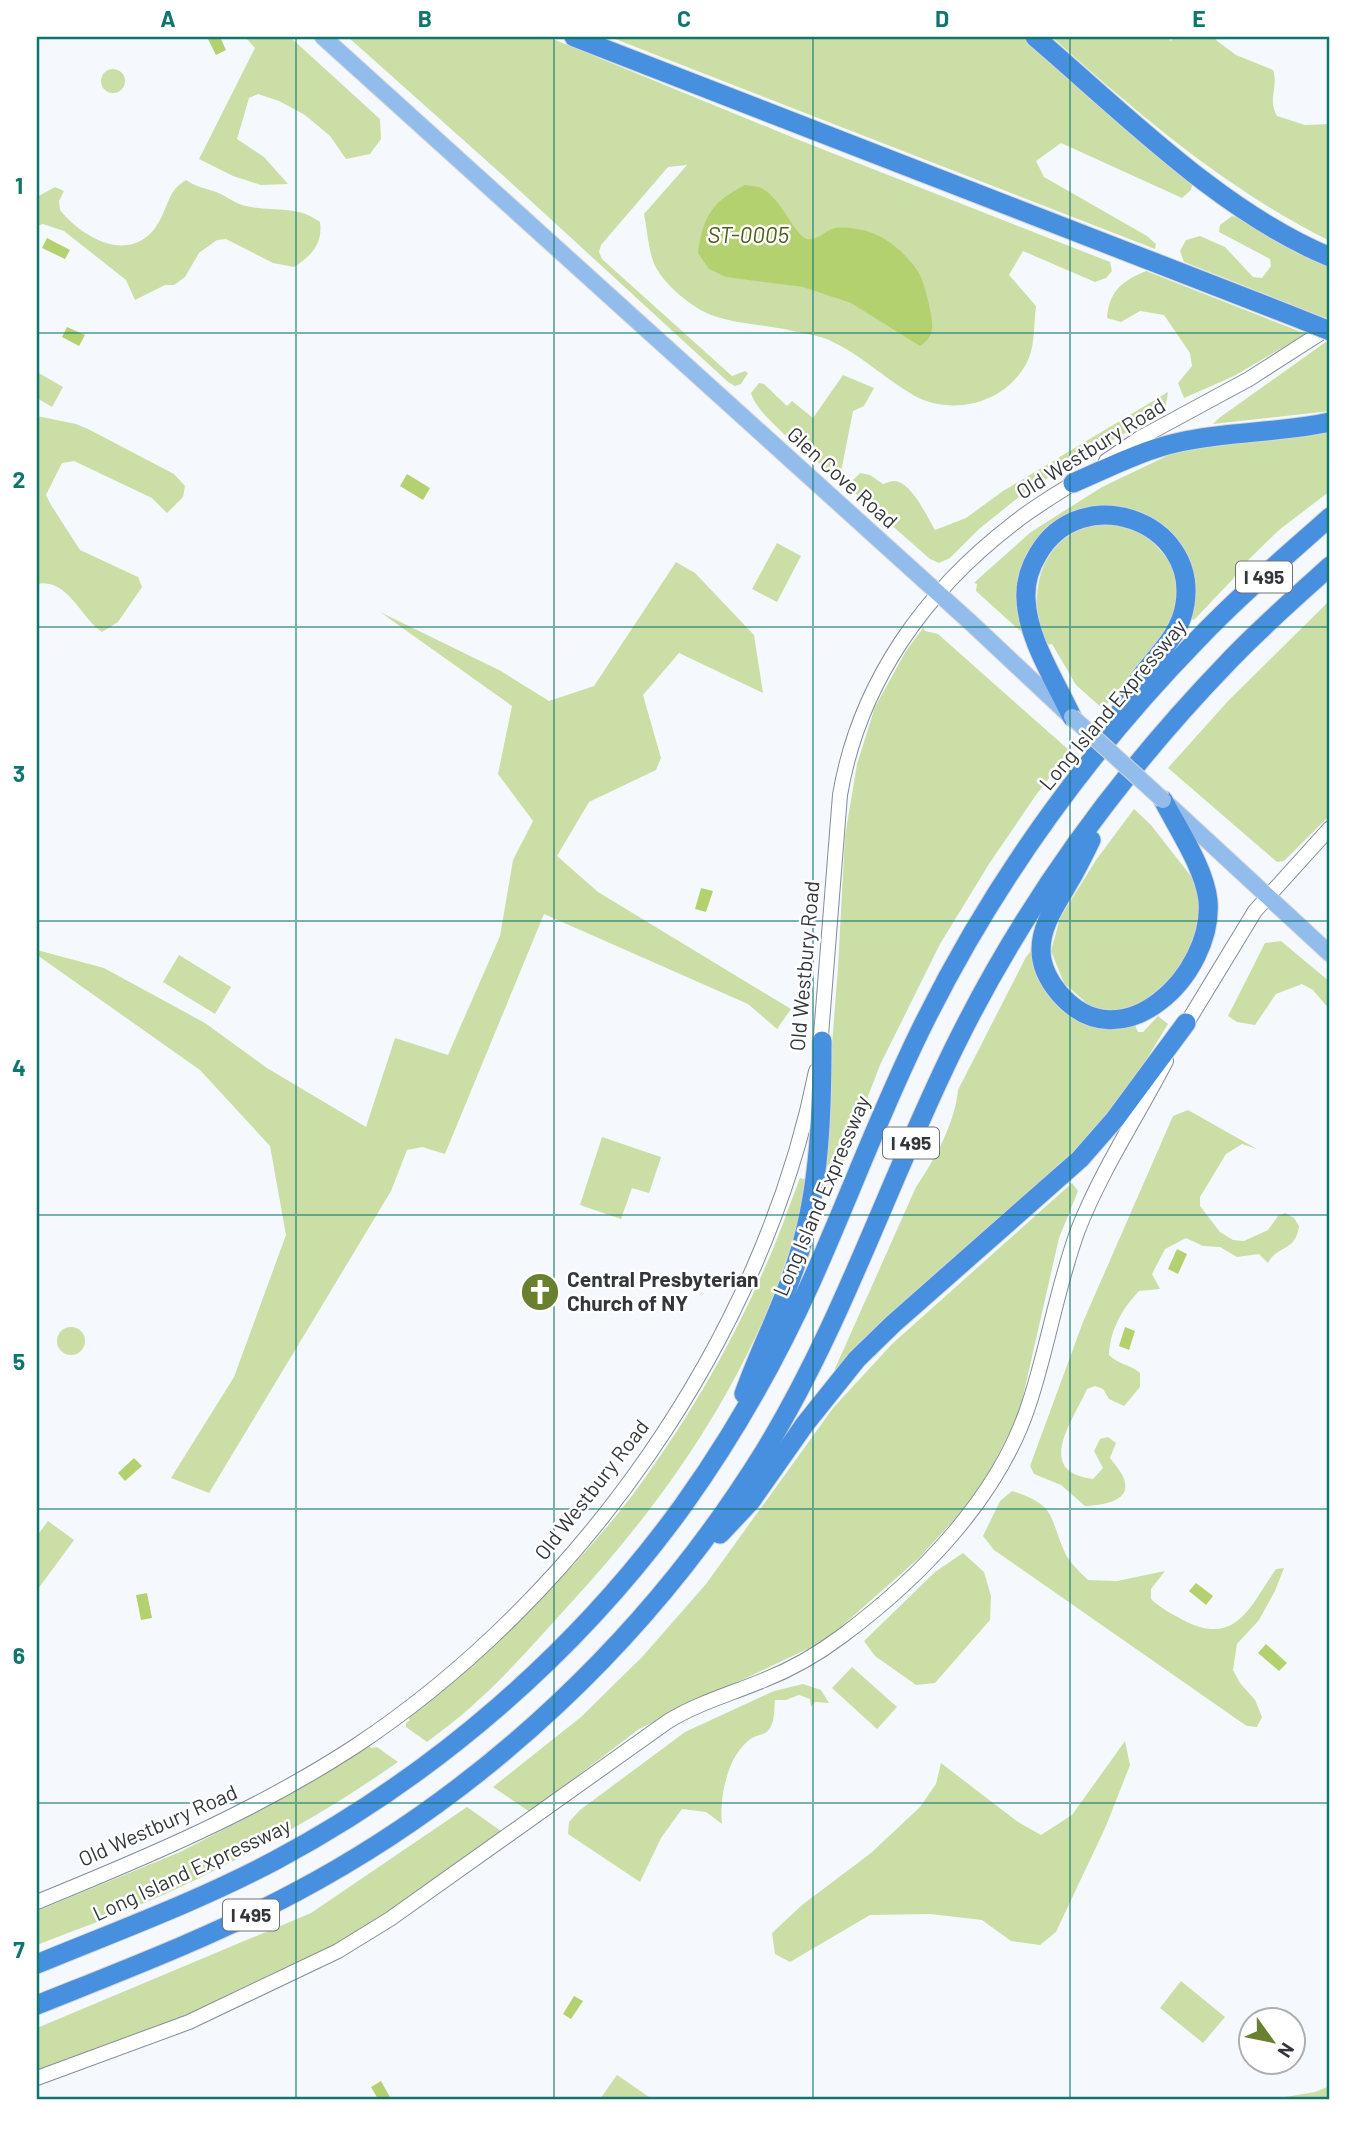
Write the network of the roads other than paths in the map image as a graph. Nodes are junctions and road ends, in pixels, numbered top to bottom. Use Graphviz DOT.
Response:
graph roads {
  1 [pos="323,37"];
  2 [pos="574,37"];
  3 [pos="1035,37"];
  4 [pos="1330,257"];
  5 [pos="1330,329"];
  6 [pos="1330,422"];
  7 [pos="1073,483"];
  8 [pos="1330,517"];
  9 [pos="1330,566"];
  10 [pos="938,593"];
  11 [pos="1072,717"];
  12 [pos="1087,766"];
  13 [pos="1115,792"];
  14 [pos="1163,800"];
  15 [pos="1330,828"];
  16 [pos="1267,895"];
  17 [pos="1330,954"];
  18 [pos="1186,1023"];
  19 [pos="822,1041"];
  20 [pos="728,1437"];
  21 [pos="661,1595"];
  22 [pos="37,1902"];
  23 [pos="37,1964"];
  24 [pos="37,2005"];
  25 [pos="37,2078"];
  1 -- 10 [label="main road, Glen Cove Road"];
  2 -- 5 [label="highway, bridge"];
  3 -- 4 [label="highway"];
  5 -- 7 [label="main road, Old Westbury Road"];
  6 -- 7 [label="highway"];
  7 -- 10 [label="main road, Old Westbury Road"];
  8 -- 12 [label="highway, Long Island Expressway / I 495"];
  9 -- 13 [label="highway, I 495"];
  10 -- 11 [label="main road, Glen Cove Road"];
  10 -- 19 [label="main road, Old Westbury Road"];
  11 -- 12 [label="highway"];
  11 -- 14 [label="main road, Glen Cove Road, bridge"];
  12 -- 20 [label="highway, Long Island Expressway / I 495"];
  13 -- 14 [label="highway"];
  13 -- 21 [label="highway, I 495"];
  14 -- 16 [label="main road, Glen Cove Road"];
  15 -- 16 [label="main road"];
  16 -- 17 [label="main road, Glen Cove Road"];
  16 -- 18 [label="main road"];
  18 -- 21 [label="highway"];
  18 -- 25 [label="main road"];
  19 -- 20 [label="highway"];
  19 -- 22 [label="main road, Old Westbury Road"];
  20 -- 23 [label="highway, Long Island Expressway / I 495"];
  21 -- 24 [label="highway, I 495"];
}
